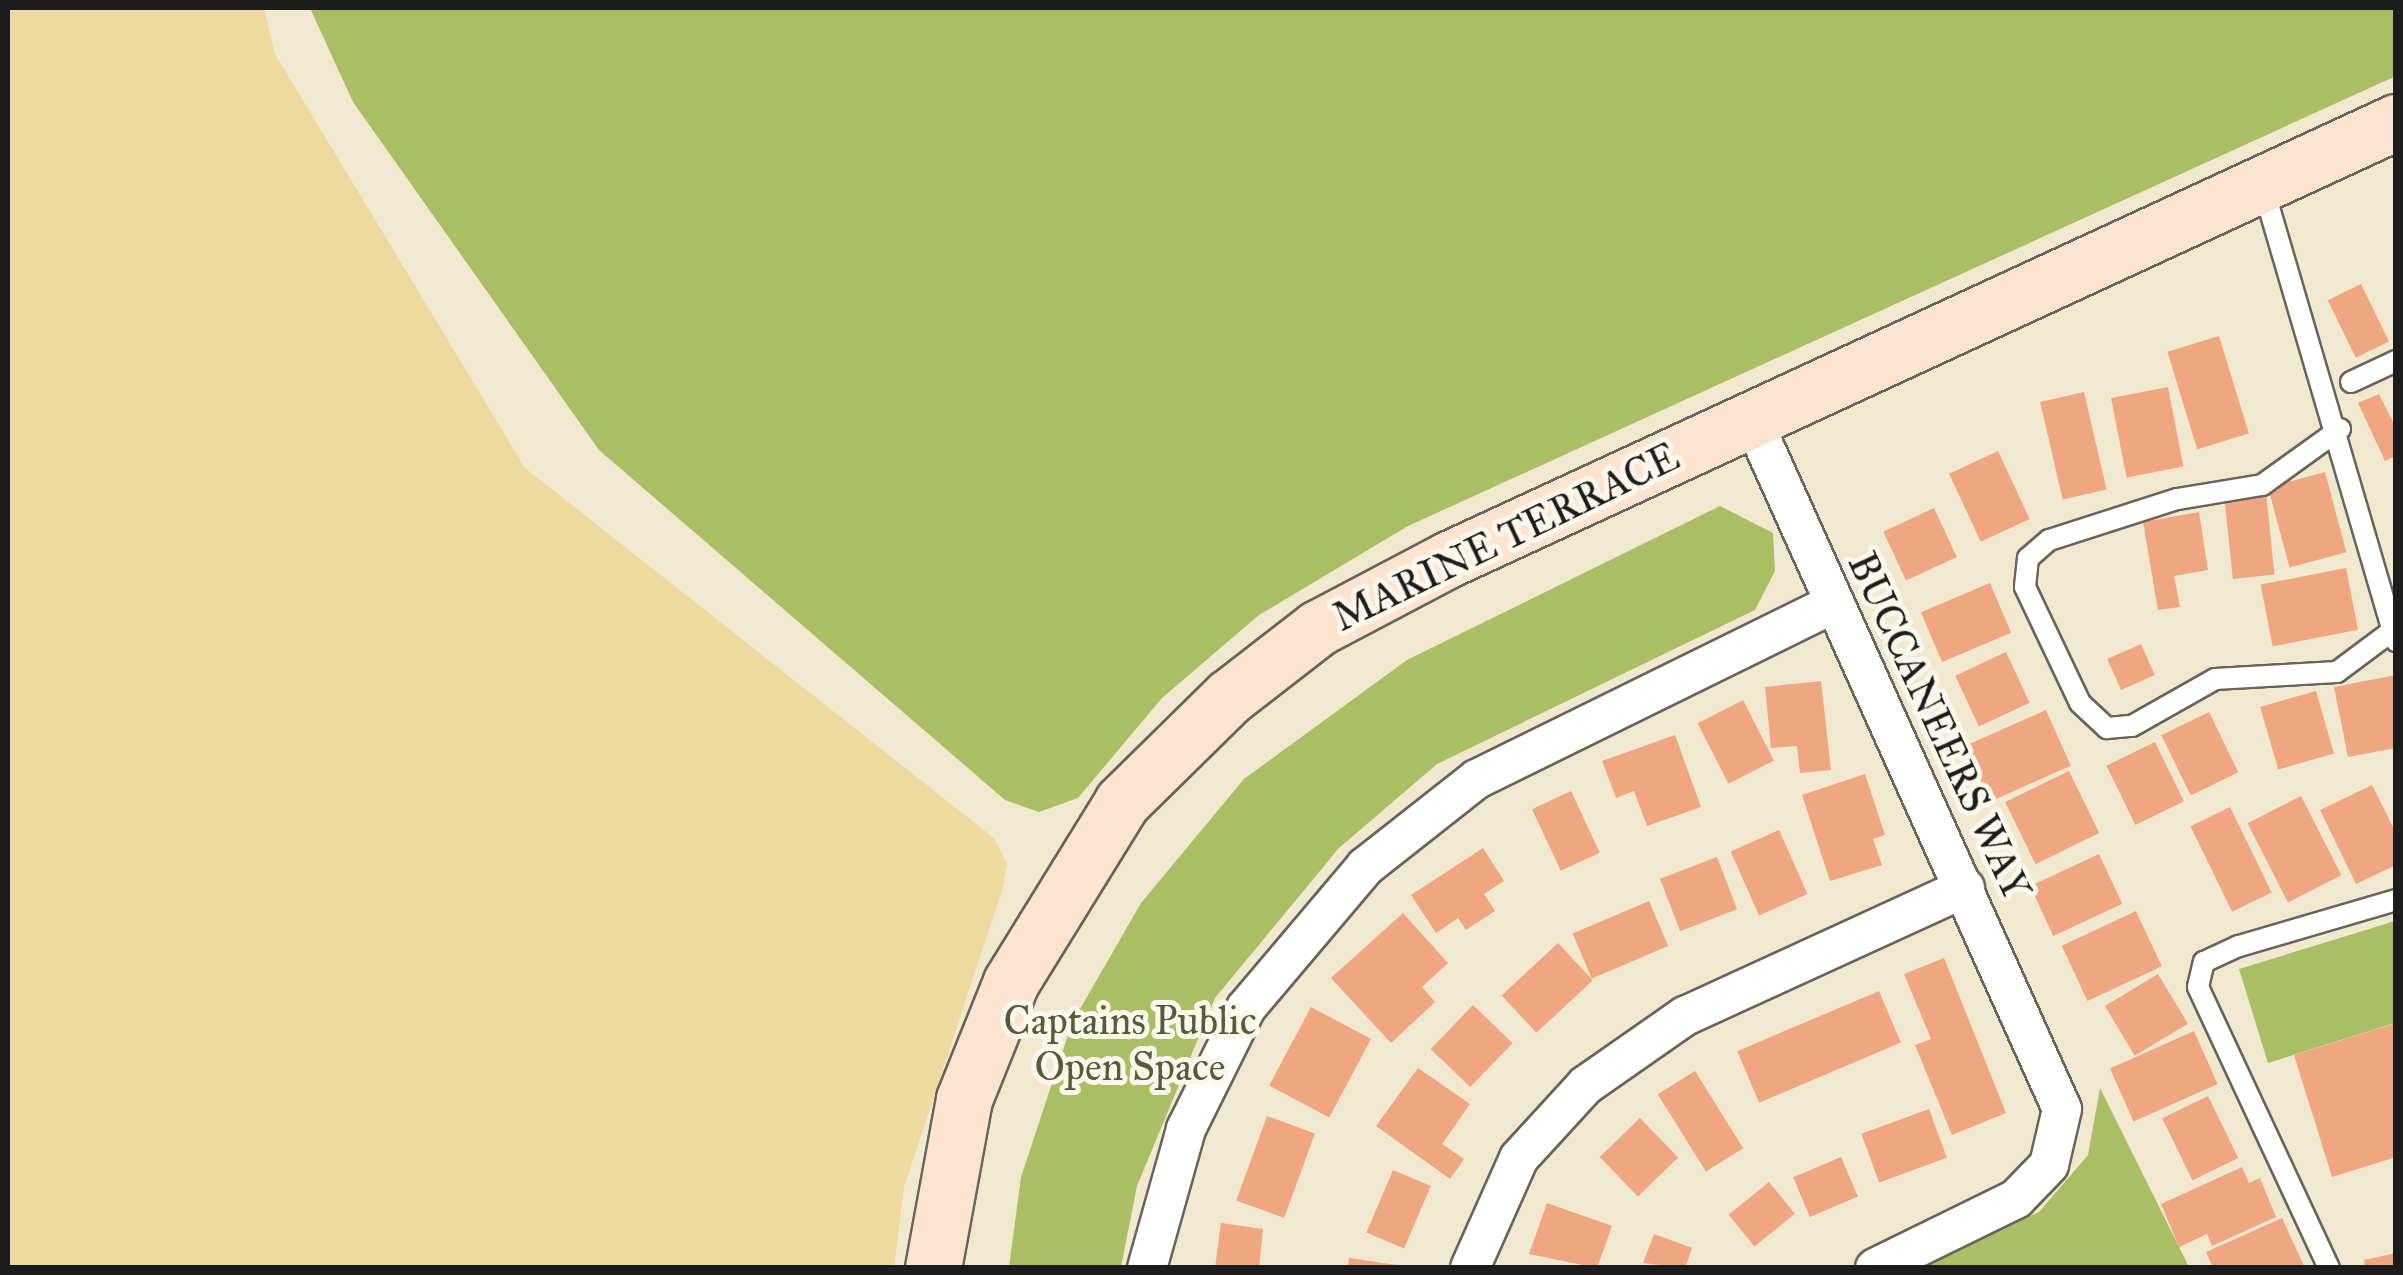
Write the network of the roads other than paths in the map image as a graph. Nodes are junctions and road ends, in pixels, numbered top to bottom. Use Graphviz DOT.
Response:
graph roads {
  1 [pos="2396,122"];
  2 [pos="2262,184"];
  3 [pos="2396,361"];
  4 [pos="2351,382"];
  5 [pos="1752,419"];
  6 [pos="2340,429"];
  7 [pos="1833,604"];
  8 [pos="2394,636"];
  9 [pos="1965,888"];
  10 [pos="2396,900"];
  11 [pos="933,1268"];
  12 [pos="1147,1268"];
  13 [pos="1470,1268"];
  14 [pos="1875,1268"];
  15 [pos="2329,1268"];
  1 -- 2 [label="street, MARINE TERRACE"];
  2 -- 5 [label="street, MARINE TERRACE"];
  2 -- 6 [label="lane"];
  3 -- 4 [label="lane"];
  5 -- 7 [label="street, BUCCANEERS WAY"];
  5 -- 11 [label="street, MARINE TERRACE"];
  6 -- 8 [label="lane"];
  6 -- 8 [label="lane"];
  7 -- 9 [label="street, BUCCANEERS WAY"];
  7 -- 12 [label="street"];
  9 -- 13 [label="street"];
  9 -- 14 [label="street, BUCCANEERS WAY"];
  10 -- 15 [label="lane"];
}
